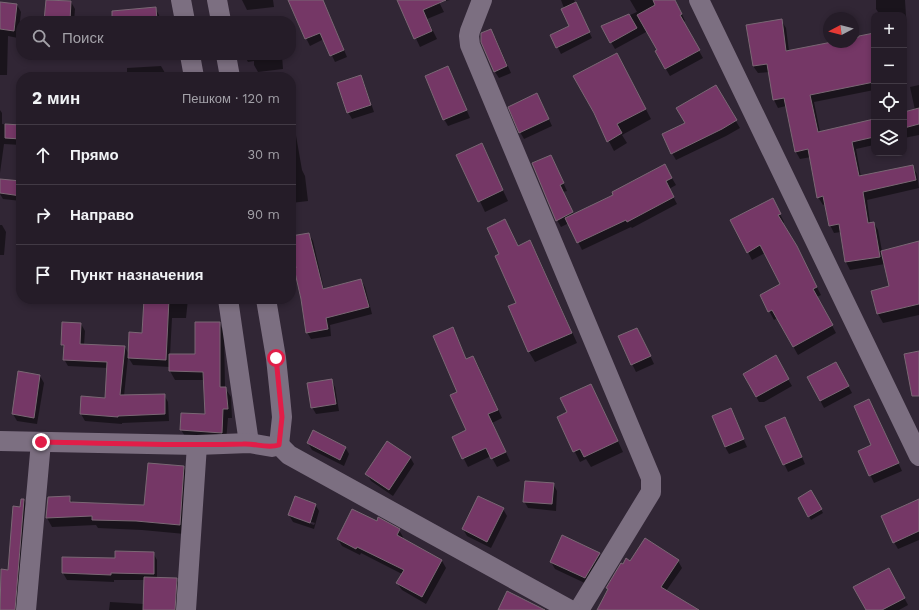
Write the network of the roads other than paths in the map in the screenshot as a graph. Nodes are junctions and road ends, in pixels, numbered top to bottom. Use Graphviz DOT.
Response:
graph roads {
  1 [pos="181,0"];
  2 [pos="217,0"];
  3 [pos="482,0"];
  4 [pos="699,0"];
  5 [pos="184,16"];
  6 [pos="220,16"];
  7 [pos="191,60"];
  8 [pos="227,60"];
  9 [pos="193,72"];
  10 [pos="229,72"];
  11 [pos="229,304"];
  12 [pos="267,304"];
  13 [pos="0,441"];
  14 [pos="41,442"];
  15 [pos="249,443"];
  16 [pos="197,445"];
  17 [pos="279,445"];
  18 [pos="919,456"];
  19 [pos="26,610"];
  20 [pos="186,610"];
  21 [pos="570,610"];
  22 [pos="579,610"];
  1 -- 5 [label="street"];
  2 -- 6 [label="street"];
  3 -- 22 [label="street"];
  4 -- 18 [label="street"];
  7 -- 9 [label="street"];
  8 -- 10 [label="street"];
  11 -- 15 [label="street"];
  12 -- 17 [label="street"];
  13 -- 14 [label="street"];
  14 -- 16 [label="street"];
  14 -- 19 [label="street"];
  15 -- 16 [label="street"];
  15 -- 17 [label="street"];
  16 -- 20 [label="street"];
  17 -- 21 [label="street"];
}
